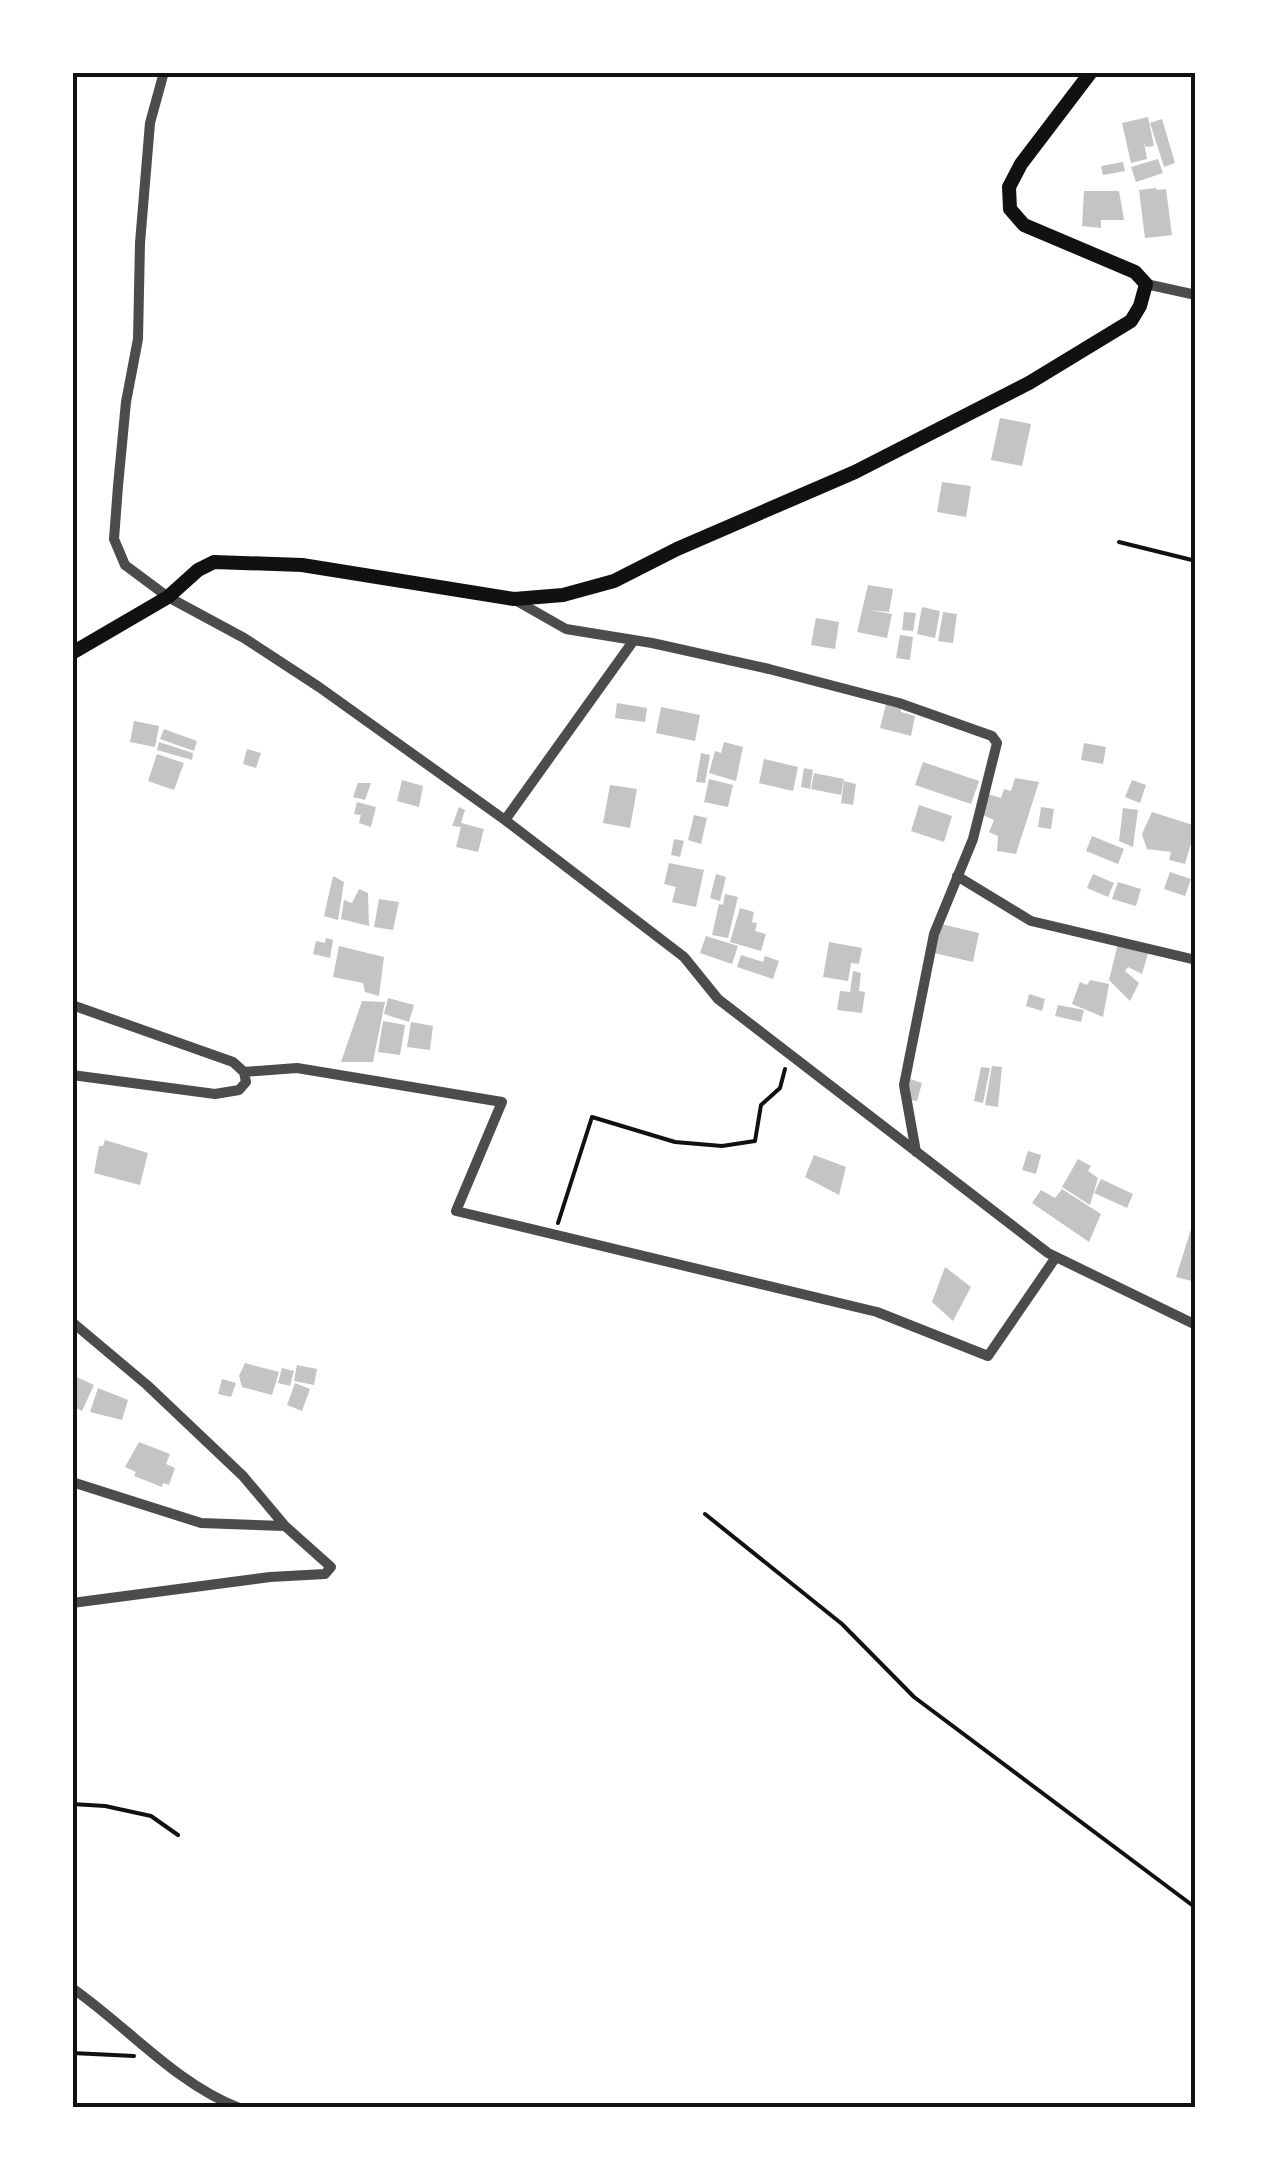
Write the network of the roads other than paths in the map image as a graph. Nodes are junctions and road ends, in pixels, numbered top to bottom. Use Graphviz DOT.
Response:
graph roads {
  1 [pos="164,72"];
  2 [pos="1091,72"];
  3 [pos="1146,284"];
  4 [pos="1196,295"];
  5 [pos="168,597"];
  6 [pos="514,599"];
  7 [pos="634,640"];
  8 [pos="72,653"];
  9 [pos="506,820"];
  10 [pos="957,876"];
  11 [pos="1196,960"];
  12 [pos="72,1004"];
  13 [pos="244,1072"];
  14 [pos="72,1075"];
  15 [pos="916,1152"];
  16 [pos="1056,1257"];
  17 [pos="72,1322"];
  18 [pos="1196,1324"];
  19 [pos="72,1482"];
  20 [pos="285,1526"];
  21 [pos="72,1603"];
  22 [pos="72,1988"];
  23 [pos="239,2108"];
  24 [pos="516,2108"];
  25 [pos="552,2108"];
  1 -- 5 [label="street"];
  2 -- 3 [label="main road"];
  3 -- 4 [label="street"];
  3 -- 6 [label="main road"];
  5 -- 6 [label="main road"];
  5 -- 8 [label="main road"];
  5 -- 9 [label="street"];
  6 -- 7 [label="street"];
  7 -- 9 [label="street"];
  7 -- 10 [label="street"];
  9 -- 15 [label="street"];
  10 -- 11 [label="street"];
  10 -- 15 [label="street"];
  12 -- 13 [label="street"];
  13 -- 14 [label="street"];
  13 -- 16 [label="street"];
  15 -- 16 [label="street"];
  16 -- 18 [label="street"];
  17 -- 20 [label="street"];
  19 -- 20 [label="street"];
  20 -- 21 [label="street"];
  22 -- 23 [label="street"];
  24 -- 25 [label="street"];
}
